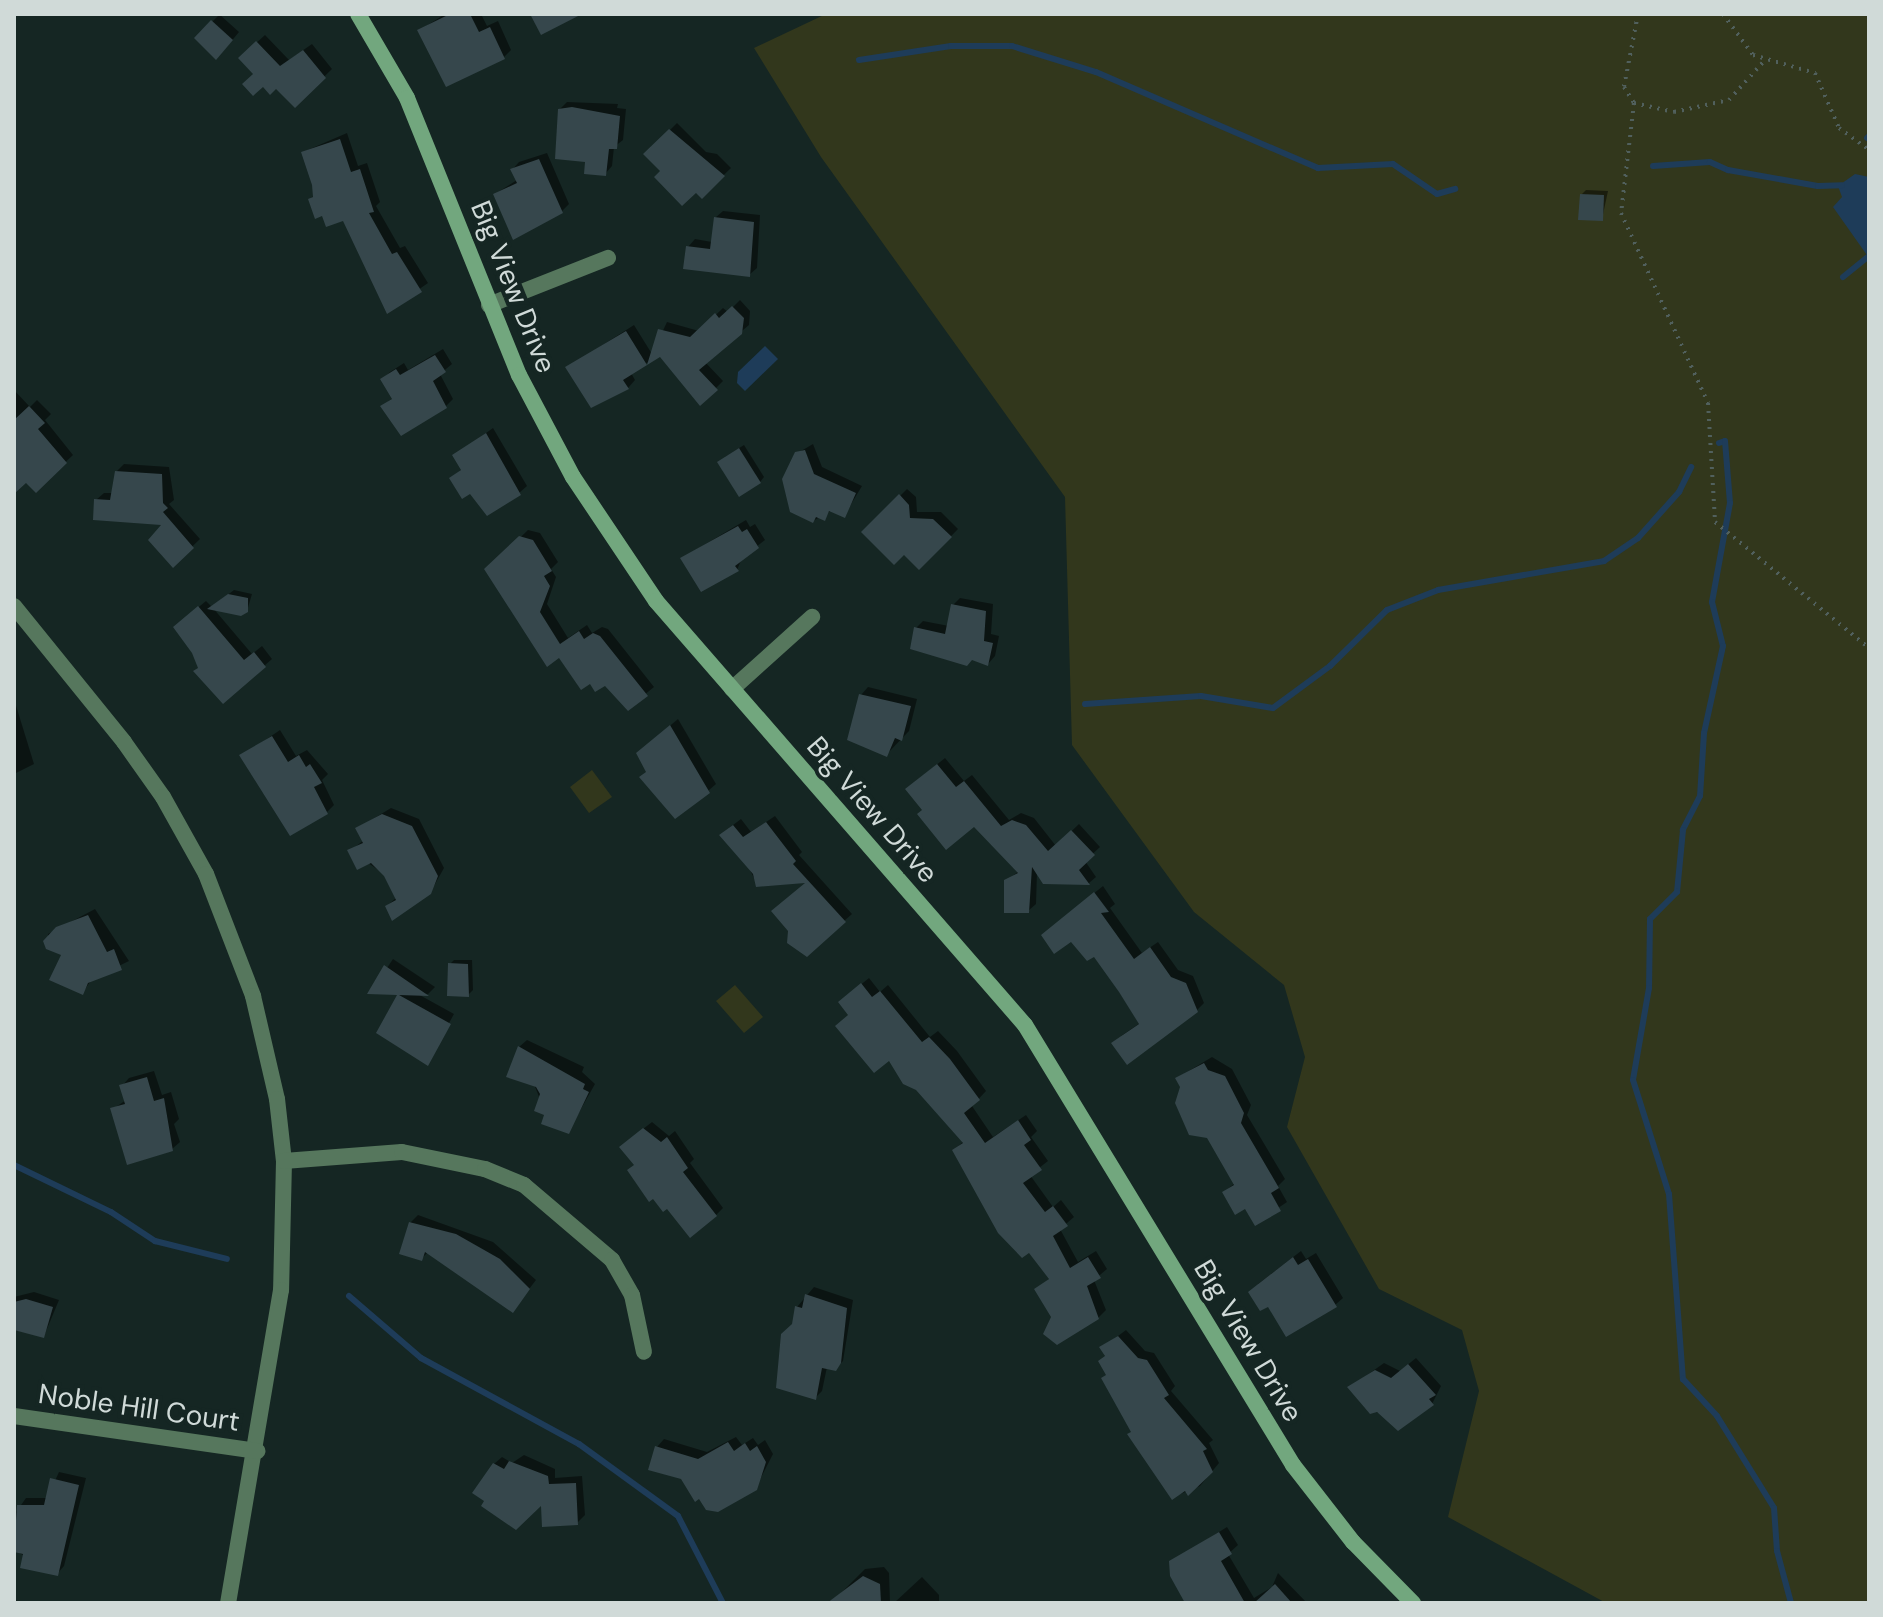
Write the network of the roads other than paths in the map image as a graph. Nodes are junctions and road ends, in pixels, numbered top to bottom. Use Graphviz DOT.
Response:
graph roads {
  1 [pos="358,14"];
  2 [pos="608,258"];
  3 [pos="489,305"];
  4 [pos="14,606"];
  5 [pos="812,617"];
  6 [pos="732,689"];
  7 [pos="284,1161"];
  8 [pos="644,1352"];
  9 [pos="14,1416"];
  10 [pos="257,1451"];
  11 [pos="228,1603"];
  12 [pos="1413,1603"];
  1 -- 3 [label="street, Big View Drive"];
  2 -- 3 [label="street"];
  3 -- 6 [label="street, Big View Drive"];
  4 -- 7 [label="street"];
  5 -- 6 [label="street"];
  6 -- 12 [label="street, Big View Drive"];
  7 -- 8 [label="street"];
  7 -- 10 [label="street"];
  9 -- 10 [label="street, Noble Hill Court"];
  10 -- 11 [label="street"];
}
